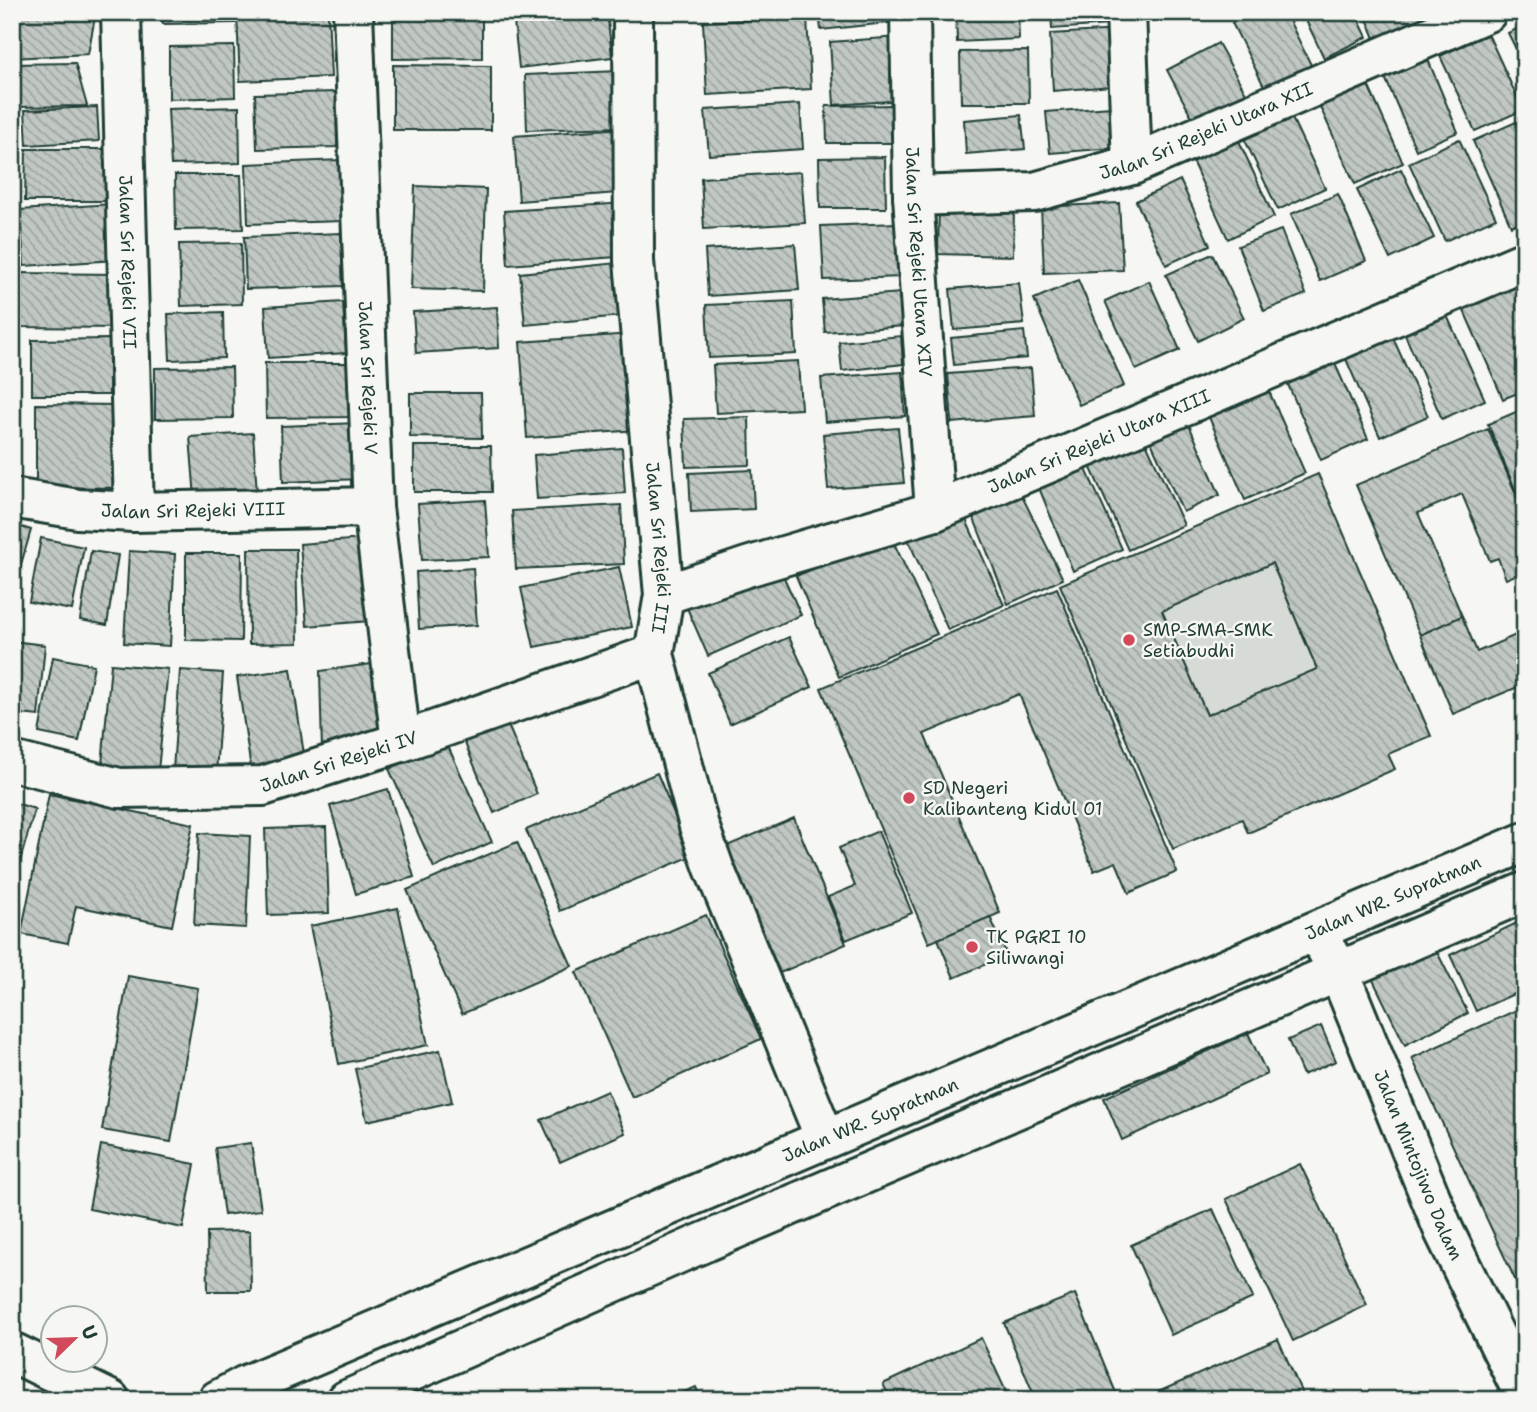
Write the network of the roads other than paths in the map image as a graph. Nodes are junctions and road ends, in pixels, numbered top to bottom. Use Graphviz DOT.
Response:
graph roads {
  1 [pos="121,12"];
  2 [pos="353,12"];
  3 [pos="633,12"];
  4 [pos="909,12"];
  5 [pos="1126,12"];
  6 [pos="1487,12"];
  7 [pos="1132,165"];
  8 [pos="913,196"];
  9 [pos="1525,261"];
  10 [pos="12,498"];
  11 [pos="373,507"];
  12 [pos="935,511"];
  13 [pos="134,512"];
  14 [pos="664,595"];
  15 [pos="653,654"];
  16 [pos="401,742"];
  17 [pos="12,761"];
  18 [pos="1525,842"];
  19 [pos="1525,892"];
  20 [pos="1316,932"];
  21 [pos="1339,972"];
  22 [pos="825,1138"];
  23 [pos="670,1203"];
  24 [pos="691,1248"];
  25 [pos="12,1352"];
  26 [pos="1525,1397"];
  27 [pos="110,1400"];
  28 [pos="218,1400"];
  29 [pos="346,1400"];
  1 -- 13 [label="street, Jalan Sri Rejeki VII"];
  2 -- 11 [label="street, Jalan Sri Rejeki V"];
  3 -- 14 [label="street, Jalan Sri Rejeki III"];
  4 -- 8 [label="street, Jalan Sri Rejeki Utara XIV"];
  5 -- 7 [label="street"];
  6 -- 7 [label="street, Jalan Sri Rejeki Utara XII"];
  7 -- 8 [label="street, Jalan Sri Rejeki Utara XII"];
  8 -- 12 [label="street, Jalan Sri Rejeki Utara XIV"];
  9 -- 12 [label="street, Jalan Sri Rejeki Utara XIII"];
  10 -- 13 [label="street, Jalan Sri Rejeki VIII"];
  11 -- 13 [label="street, Jalan Sri Rejeki VIII"];
  11 -- 16 [label="street, Jalan Sri Rejeki V"];
  12 -- 14 [label="street, Jalan Sri Rejeki Utara XIII"];
  14 -- 15 [label="street, Jalan Sri Rejeki III"];
  15 -- 16 [label="street, Jalan Sri Rejeki IV"];
  15 -- 22 [label="street, Jalan Sri Rejeki III"];
  16 -- 17 [label="street, Jalan Sri Rejeki IV"];
  18 -- 20 [label="street, Jalan WR. Supratman"];
  19 -- 21 [label="street"];
  20 -- 21 [label="street, Jalan Mintojiwo Dalam"];
  20 -- 22 [label="street, Jalan WR. Supratman"];
  21 -- 24 [label="street"];
  21 -- 26 [label="street, Jalan Mintojiwo Dalam"];
  22 -- 23 [label="street, Jalan WR. Supratman"];
  23 -- 24 [label="street"];
  23 -- 28 [label="street, Jalan WR. Supratman"];
  24 -- 29 [label="street"];
  25 -- 27 [label="street"];
}
